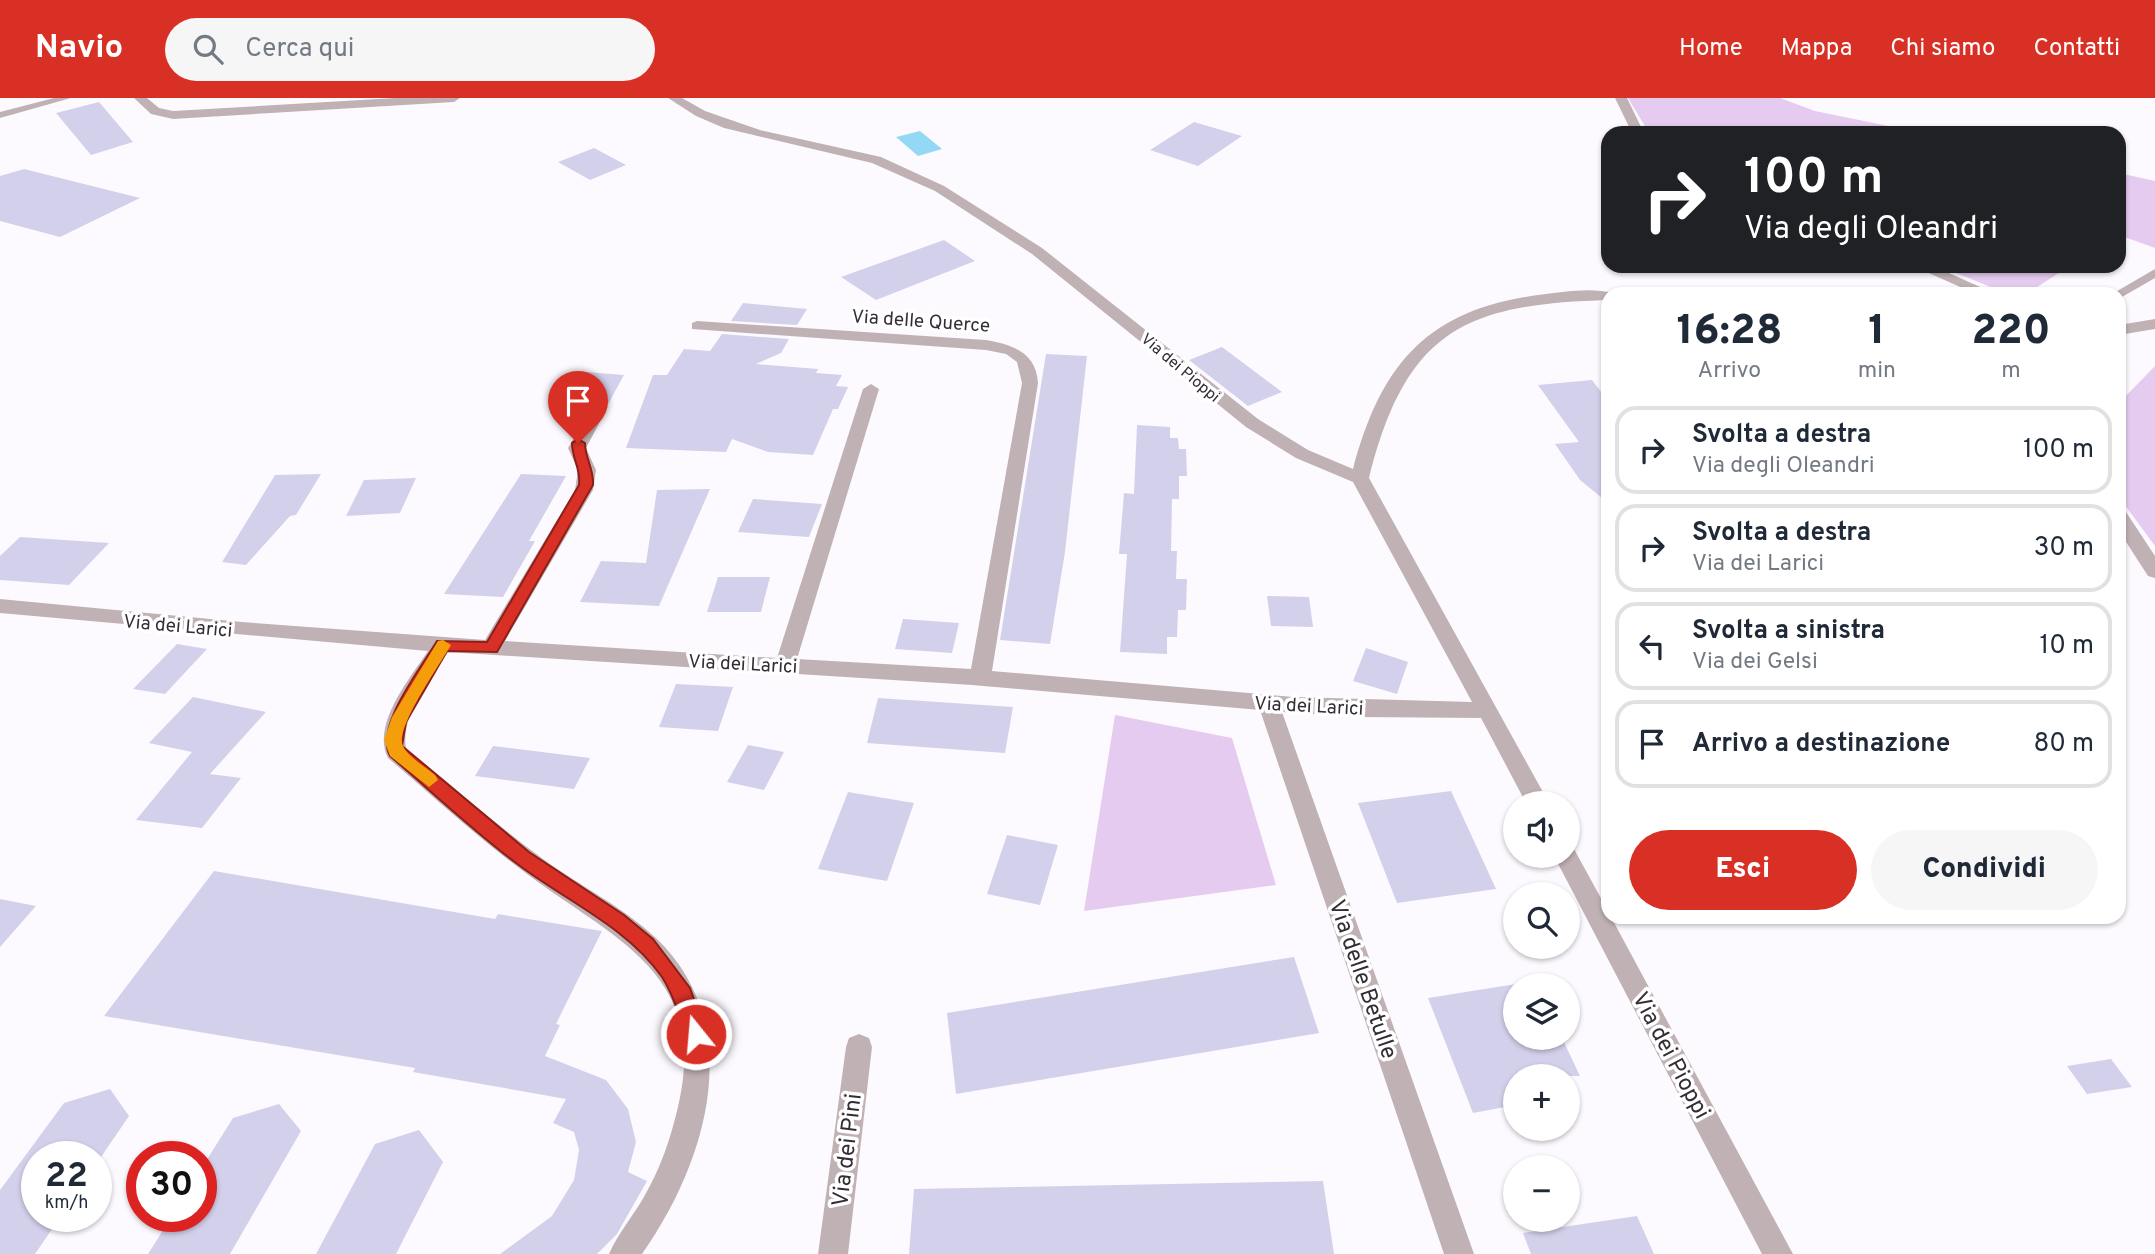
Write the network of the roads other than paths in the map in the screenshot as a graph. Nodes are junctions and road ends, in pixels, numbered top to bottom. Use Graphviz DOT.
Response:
graph roads {
  1 [pos="66,98"];
  2 [pos="140,98"];
  3 [pos="452,98"];
  4 [pos="674,98"];
  5 [pos="1620,98"];
  6 [pos="0,115"];
  7 [pos="1634,126"];
  8 [pos="1937,273"];
  9 [pos="2155,273"];
  10 [pos="1972,287"];
  11 [pos="2126,289"];
  12 [pos="1601,296"];
  13 [pos="2155,324"];
  14 [pos="698,327"];
  15 [pos="2126,329"];
  16 [pos="871,389"];
  17 [pos="595,416"];
  18 [pos="1360,478"];
  19 [pos="2126,527"];
  20 [pos="2155,571"];
  21 [pos="0,606"];
  22 [pos="442,645"];
  23 [pos="491,648"];
  24 [pos="785,665"];
  25 [pos="980,678"];
  26 [pos="1269,705"];
  27 [pos="1488,710"];
  28 [pos="1532,791"];
  29 [pos="1572,868"];
  30 [pos="1601,922"];
  31 [pos="1602,924"];
  32 [pos="859,1047"];
  33 [pos="624,1254"];
  34 [pos="833,1254"];
  35 [pos="1459,1254"];
  36 [pos="1778,1254"];
  1 -- 6 [label="lane"];
  2 -- 3 [label="street"];
  4 -- 18 [label="street, Via dei Pioppi"];
  5 -- 7 [label="street"];
  8 -- 10 [label="street"];
  9 -- 11 [label="lane"];
  12 -- 18 [label="street"];
  13 -- 15 [label="street"];
  14 -- 25 [label="street, Via delle Querce"];
  16 -- 24 [label="street"];
  17 -- 23 [label="street"];
  18 -- 27 [label="street"];
  19 -- 20 [label="street"];
  21 -- 22 [label="street, Via dei Larici"];
  22 -- 23 [label="street, Via dei Larici"];
  22 -- 33 [label="street"];
  23 -- 24 [label="street, Via dei Larici"];
  24 -- 25 [label="street, Via dei Larici"];
  25 -- 26 [label="street, Via dei Larici"];
  26 -- 27 [label="street, Via dei Larici"];
  26 -- 35 [label="street, Via delle Betulle"];
  27 -- 28 [label="street"];
  29 -- 30 [label="street, Via dei Pioppi"];
  31 -- 36 [label="street, Via dei Pioppi"];
  32 -- 34 [label="street, Via dei Pini"];
}
